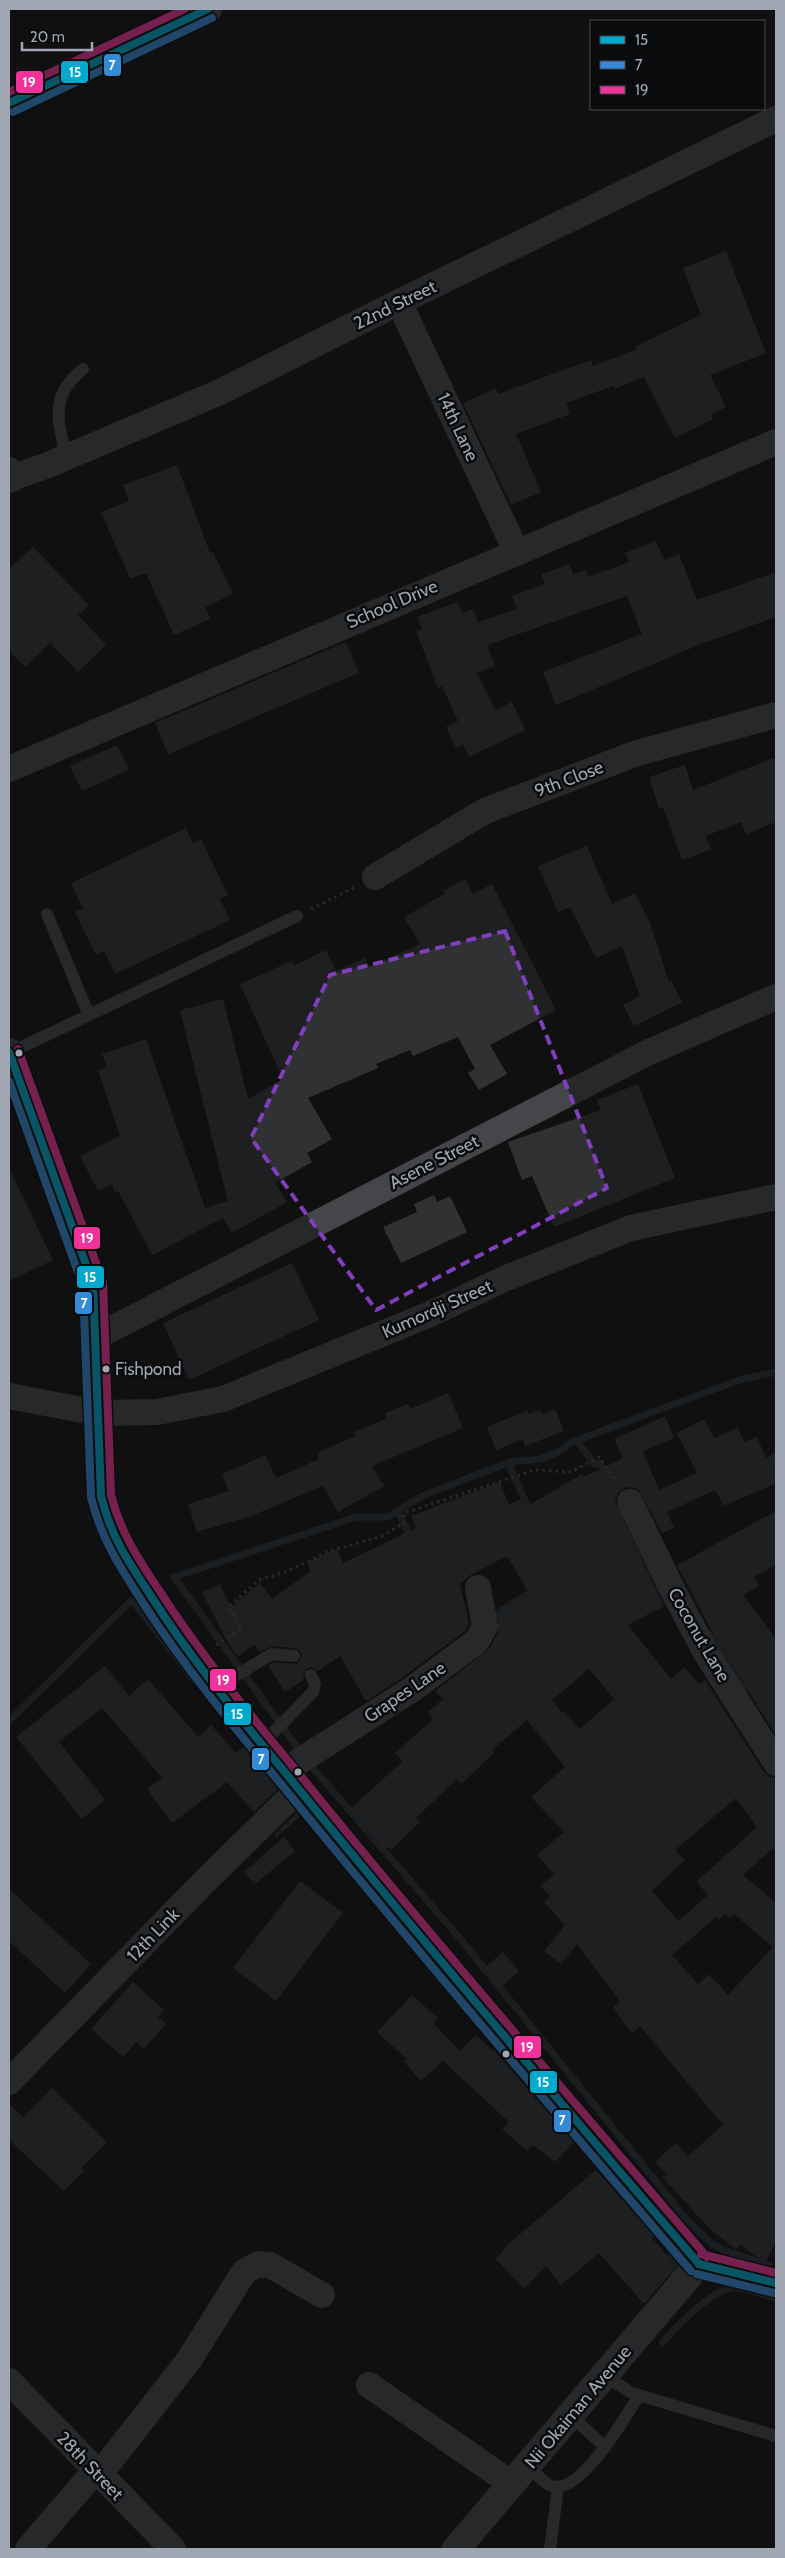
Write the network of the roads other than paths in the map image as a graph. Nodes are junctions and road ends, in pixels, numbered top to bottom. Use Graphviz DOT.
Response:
graph roads {
  1 [pos="208,9"];
  2 [pos="9,103"];
  3 [pos="776,119"];
  4 [pos="399,302"];
  5 [pos="83,369"];
  6 [pos="776,442"];
  7 [pos="66,457"];
  8 [pos="10,476"];
  9 [pos="516,551"];
  10 [pos="776,715"];
  11 [pos="9,769"];
  12 [pos="375,877"];
  13 [pos="47,914"];
  14 [pos="297,916"];
  15 [pos="776,997"];
  16 [pos="89,1015"];
  17 [pos="9,1053"];
  18 [pos="14,1079"];
  19 [pos="776,1197"];
  20 [pos="96,1337"];
  21 [pos="9,1396"];
  22 [pos="98,1413"];
  23 [pos="630,1502"];
  24 [pos="478,1588"];
  25 [pos="294,1656"];
  26 [pos="311,1675"];
  27 [pos="217,1687"];
  28 [pos="262,1744"];
  29 [pos="776,1763"];
  30 [pos="292,1780"];
  31 [pos="9,2082"];
  32 [pos="699,2264"];
  33 [pos="776,2283"];
  34 [pos="322,2295"];
  35 [pos="603,2376"];
  36 [pos="9,2381"];
  37 [pos="369,2385"];
  38 [pos="640,2395"];
  39 [pos="570,2415"];
  40 [pos="776,2436"];
  41 [pos="605,2447"];
  42 [pos="97,2473"];
  43 [pos="520,2475"];
  44 [pos="558,2487"];
  45 [pos="28,2549"];
  46 [pos="173,2549"];
  47 [pos="456,2549"];
  48 [pos="550,2549"];
  1 -- 2 [label="street"];
  3 -- 4 [label="street, 22nd Street"];
  4 -- 7 [label="street, 22nd Street"];
  4 -- 9 [label="street, 14th Lane"];
  5 -- 7 [label="lane"];
  6 -- 9 [label="street, School Drive"];
  7 -- 8 [label="street, 22nd Street"];
  9 -- 11 [label="street, School Drive"];
  10 -- 12 [label="street, 9th Close"];
  13 -- 16 [label="lane"];
  14 -- 16 [label="lane"];
  15 -- 20 [label="street, Asene Street"];
  16 -- 17 [label="lane"];
  17 -- 18 [label="street"];
  18 -- 20 [label="street"];
  19 -- 22 [label="street, Kumordji Street"];
  20 -- 22 [label="street"];
  21 -- 22 [label="street, Kumordji Street"];
  22 -- 27 [label="street"];
  23 -- 29 [label="street, Coconut Lane"];
  24 -- 30 [label="street, Grapes Lane"];
  25 -- 27 [label="lane"];
  26 -- 28 [label="lane"];
  27 -- 28 [label="street"];
  28 -- 30 [label="street"];
  30 -- 31 [label="street, 12th Link"];
  30 -- 32 [label="street"];
  32 -- 33 [label="street"];
  32 -- 35 [label="street, Nii Okaiman Avenue"];
  34 -- 42 [label="street"];
  35 -- 38 [label="lane"];
  35 -- 39 [label="street, Nii Okaiman Avenue"];
  36 -- 42 [label="street, 28th Street"];
  37 -- 43 [label="street"];
  38 -- 40 [label="lane"];
  38 -- 41 [label="lane"];
  39 -- 41 [label="lane"];
  39 -- 43 [label="street, Nii Okaiman Avenue"];
  41 -- 44 [label="lane"];
  42 -- 45 [label="street"];
  42 -- 46 [label="street, 28th Street"];
  43 -- 44 [label="lane"];
  43 -- 47 [label="street, Nii Okaiman Avenue"];
  44 -- 48 [label="lane"];
}
